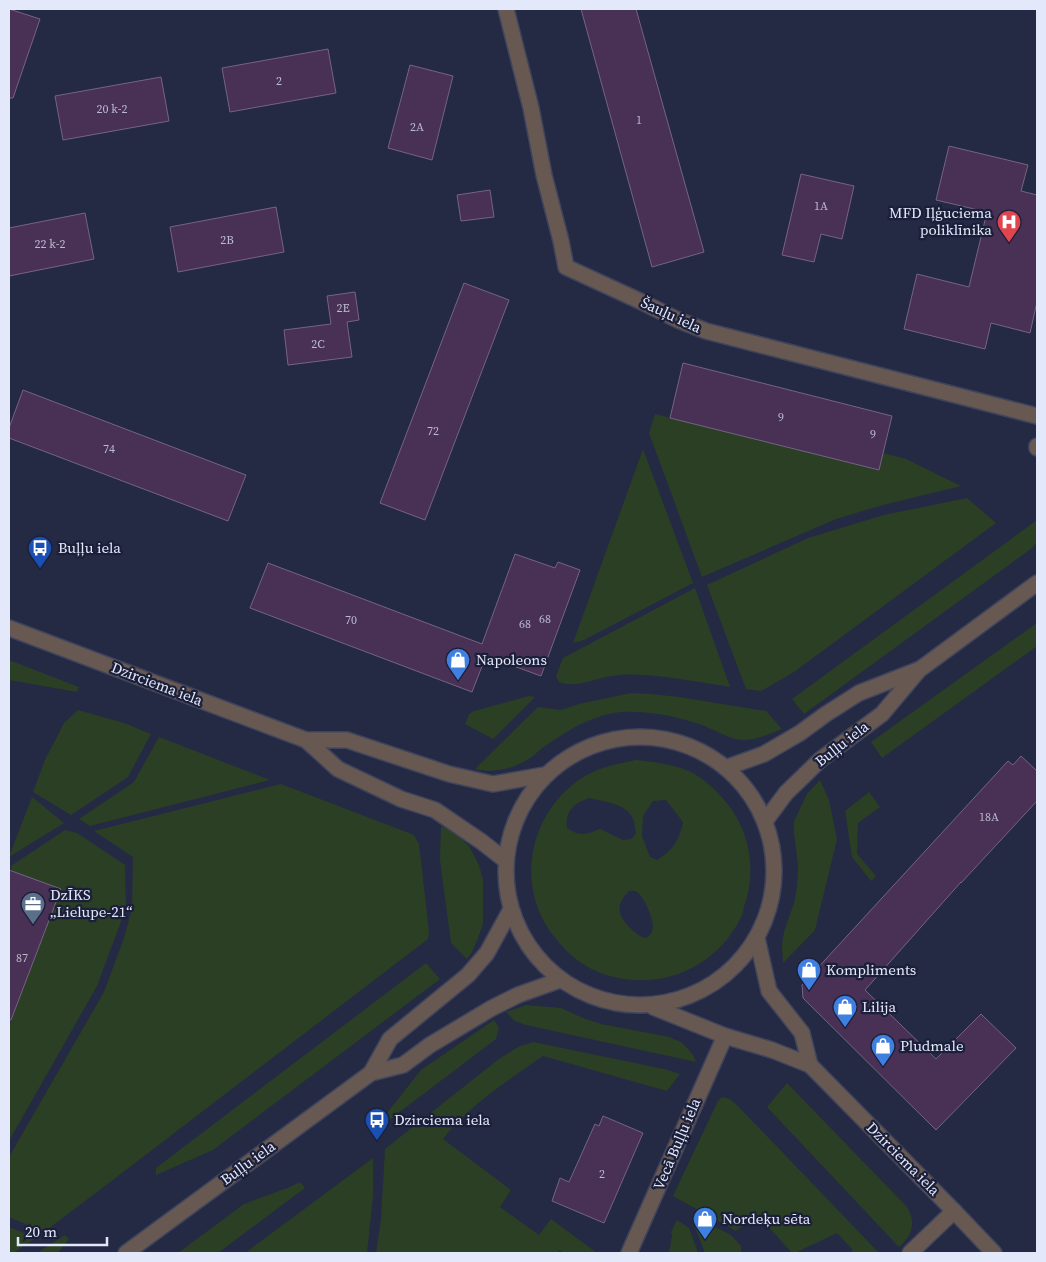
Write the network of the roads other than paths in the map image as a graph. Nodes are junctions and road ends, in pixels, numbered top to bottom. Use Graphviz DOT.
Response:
graph roads {
  1 [pos="506,9"];
  2 [pos="1037,416"];
  3 [pos="1037,583"];
  4 [pos="9,628"];
  5 [pos="919,670"];
  6 [pos="306,740"];
  7 [pos="728,767"];
  8 [pos="544,775"];
  9 [pos="766,820"];
  10 [pos="505,860"];
  11 [pos="510,911"];
  12 [pos="757,938"];
  13 [pos="560,980"];
  14 [pos="653,1007"];
  15 [pos="725,1036"];
  16 [pos="810,1065"];
  17 [pos="371,1073"];
  18 [pos="954,1211"];
  19 [pos="126,1253"];
  20 [pos="630,1253"];
  21 [pos="910,1253"];
  22 [pos="994,1253"];
  1 -- 2 [label="street, Šauļu iela"];
  3 -- 5 [label="street, Buļļu iela"];
  4 -- 6 [label="street, Dzirciema iela"];
  5 -- 7 [label="street, Buļļu iela"];
  5 -- 9 [label="street, Buļļu iela"];
  6 -- 8 [label="street, Dzirciema iela"];
  6 -- 10 [label="street, Dzirciema iela"];
  7 -- 8 [label="street"];
  7 -- 9 [label="street"];
  8 -- 10 [label="street"];
  9 -- 12 [label="street"];
  10 -- 11 [label="street"];
  11 -- 13 [label="street"];
  11 -- 17 [label="street, Buļļu iela"];
  12 -- 14 [label="street"];
  12 -- 16 [label="street"];
  13 -- 14 [label="street"];
  13 -- 17 [label="street, Buļļu iela"];
  14 -- 15 [label="street, Dzirciema iela"];
  15 -- 16 [label="street, Dzirciema iela"];
  15 -- 20 [label="street, Vecā Buļļu iela"];
  16 -- 18 [label="street, Dzirciema iela"];
  17 -- 19 [label="street, Buļļu iela"];
  18 -- 21 [label="street"];
  18 -- 22 [label="street, Dzirciema iela"];
}
